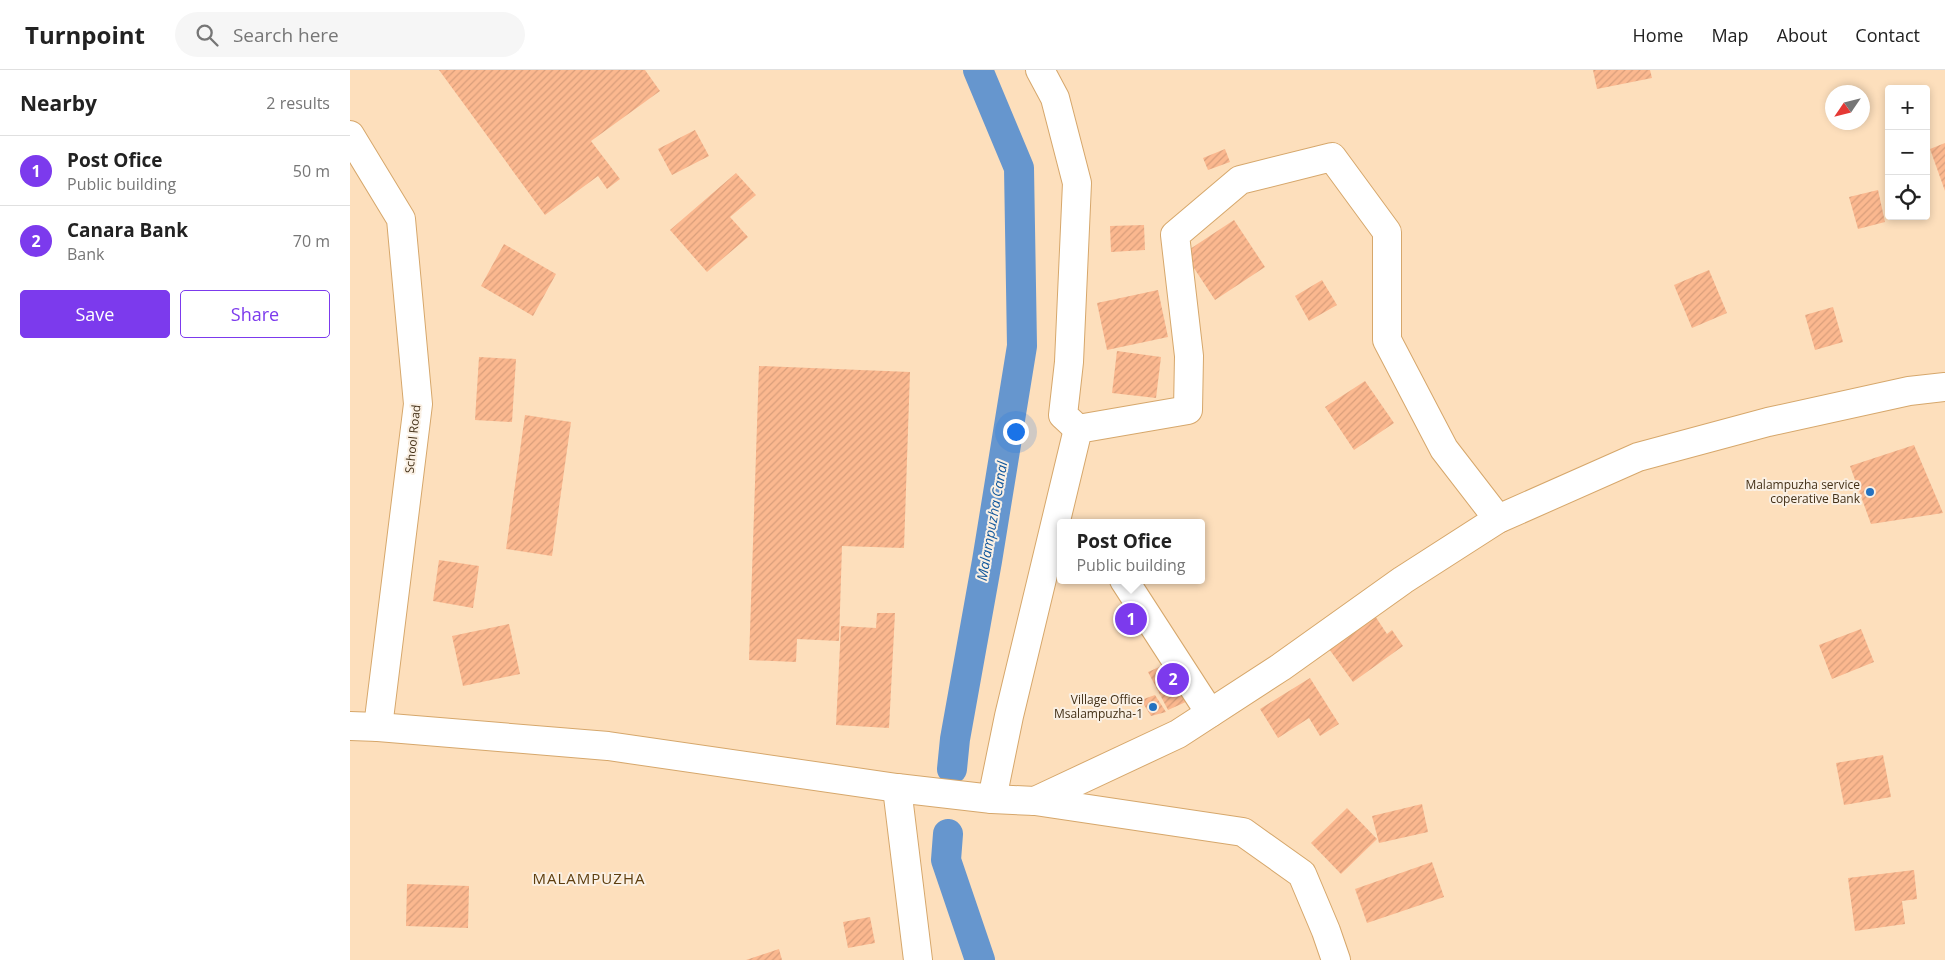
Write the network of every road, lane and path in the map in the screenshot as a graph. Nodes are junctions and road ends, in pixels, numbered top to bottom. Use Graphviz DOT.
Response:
graph roads {
  1 [pos="1040,70"];
  2 [pos="350,135"];
  3 [pos="1945,387"];
  4 [pos="1078,429"];
  5 [pos="1060,519"];
  6 [pos="1498,519"];
  7 [pos="1057,532"];
  8 [pos="1127,584"];
  9 [pos="1210,713"];
  10 [pos="350,726"];
  11 [pos="378,727"];
  12 [pos="897,788"];
  13 [pos="992,799"];
  14 [pos="1035,800"];
  15 [pos="918,960"];
  16 [pos="1336,960"];
  1 -- 4 [label="street"];
  2 -- 11 [label="street, School Road"];
  3 -- 6 [label="street"];
  4 -- 5 [label="street"];
  4 -- 6 [label="street"];
  6 -- 9 [label="street"];
  7 -- 13 [label="street"];
  8 -- 9 [label="street"];
  9 -- 14 [label="street"];
  10 -- 11 [label="street"];
  11 -- 12 [label="street"];
  12 -- 13 [label="street"];
  12 -- 15 [label="street"];
  13 -- 14 [label="street"];
  14 -- 16 [label="street"];
}
